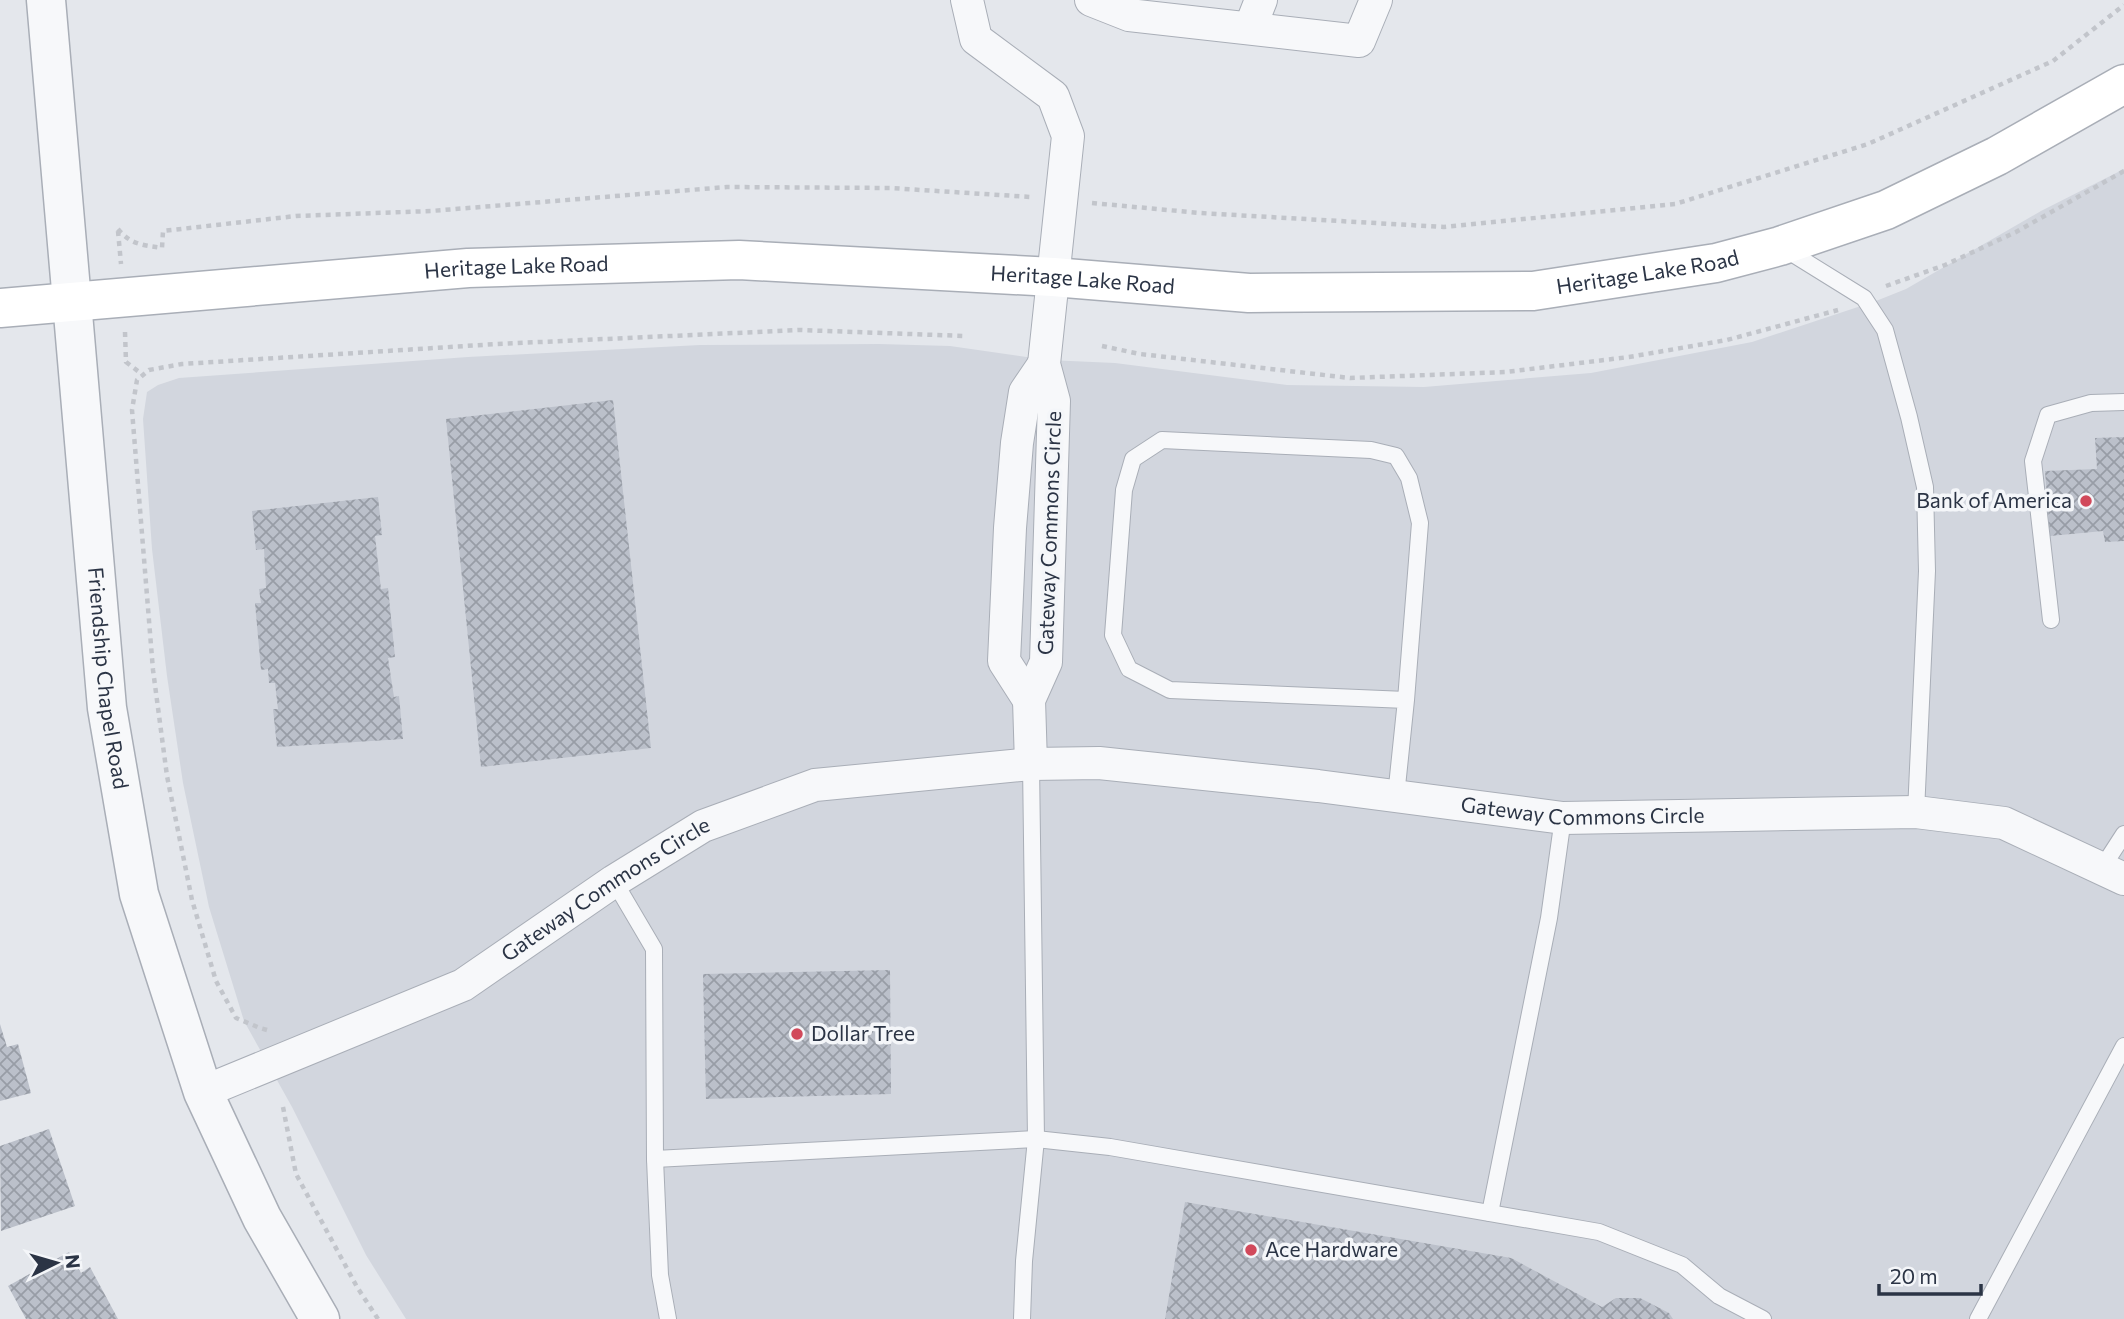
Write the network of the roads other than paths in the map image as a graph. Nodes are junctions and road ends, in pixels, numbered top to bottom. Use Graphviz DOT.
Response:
graph roads {
  1 [pos="46,0"];
  2 [pos="967,0"];
  3 [pos="1091,0"];
  4 [pos="1376,0"];
  5 [pos="1255,14"];
  6 [pos="2124,84"];
  7 [pos="1780,246"];
  8 [pos="1053,277"];
  9 [pos="72,302"];
  10 [pos="0,308"];
  11 [pos="1044,364"];
  12 [pos="2124,402"];
  13 [pos="2050,621"];
  14 [pos="1029,700"];
  15 [pos="1406,700"];
  16 [pos="1031,764"];
  17 [pos="1396,796"];
  18 [pos="1916,813"];
  19 [pos="1563,818"];
  20 [pos="2124,834"];
  21 [pos="2113,873"];
  22 [pos="614,881"];
  23 [pos="2124,1046"];
  24 [pos="203,1092"];
  25 [pos="1036,1139"];
  26 [pos="655,1159"];
  27 [pos="1490,1213"];
  28 [pos="320,1319"];
  29 [pos="668,1319"];
  30 [pos="1022,1319"];
  31 [pos="1763,1319"];
  32 [pos="1978,1319"];
  1 -- 9 [label="street, Friendship Chapel Road"];
  2 -- 8 [label="street, Gateway Commons Circle"];
  3 -- 5 [label="street"];
  4 -- 5 [label="street"];
  6 -- 7 [label="main road, Heritage Lake Road"];
  7 -- 8 [label="main road, Heritage Lake Road"];
  7 -- 18 [label="lane"];
  8 -- 9 [label="main road, Heritage Lake Road"];
  8 -- 11 [label="street, Gateway Commons Circle"];
  9 -- 10 [label="main road, Heritage Lake Road"];
  9 -- 24 [label="street, Friendship Chapel Road"];
  11 -- 14 [label="street, Gateway Commons Circle"];
  11 -- 14 [label="street, Gateway Commons Circle"];
  12 -- 13 [label="lane"];
  14 -- 16 [label="street, Gateway Commons Circle"];
  15 -- 15 [label="lane"];
  15 -- 17 [label="lane"];
  16 -- 17 [label="street, Gateway Commons Circle"];
  16 -- 22 [label="street, Gateway Commons Circle"];
  16 -- 25 [label="lane"];
  17 -- 19 [label="street, Gateway Commons Circle"];
  18 -- 19 [label="street, Gateway Commons Circle"];
  18 -- 21 [label="street, Gateway Commons Circle"];
  19 -- 27 [label="lane"];
  20 -- 21 [label="lane"];
  22 -- 24 [label="street, Gateway Commons Circle"];
  22 -- 26 [label="lane"];
  23 -- 32 [label="lane"];
  24 -- 28 [label="street, Friendship Chapel Road"];
  25 -- 26 [label="lane"];
  25 -- 27 [label="lane"];
  25 -- 30 [label="lane"];
  26 -- 29 [label="lane"];
  27 -- 31 [label="lane"];
}
